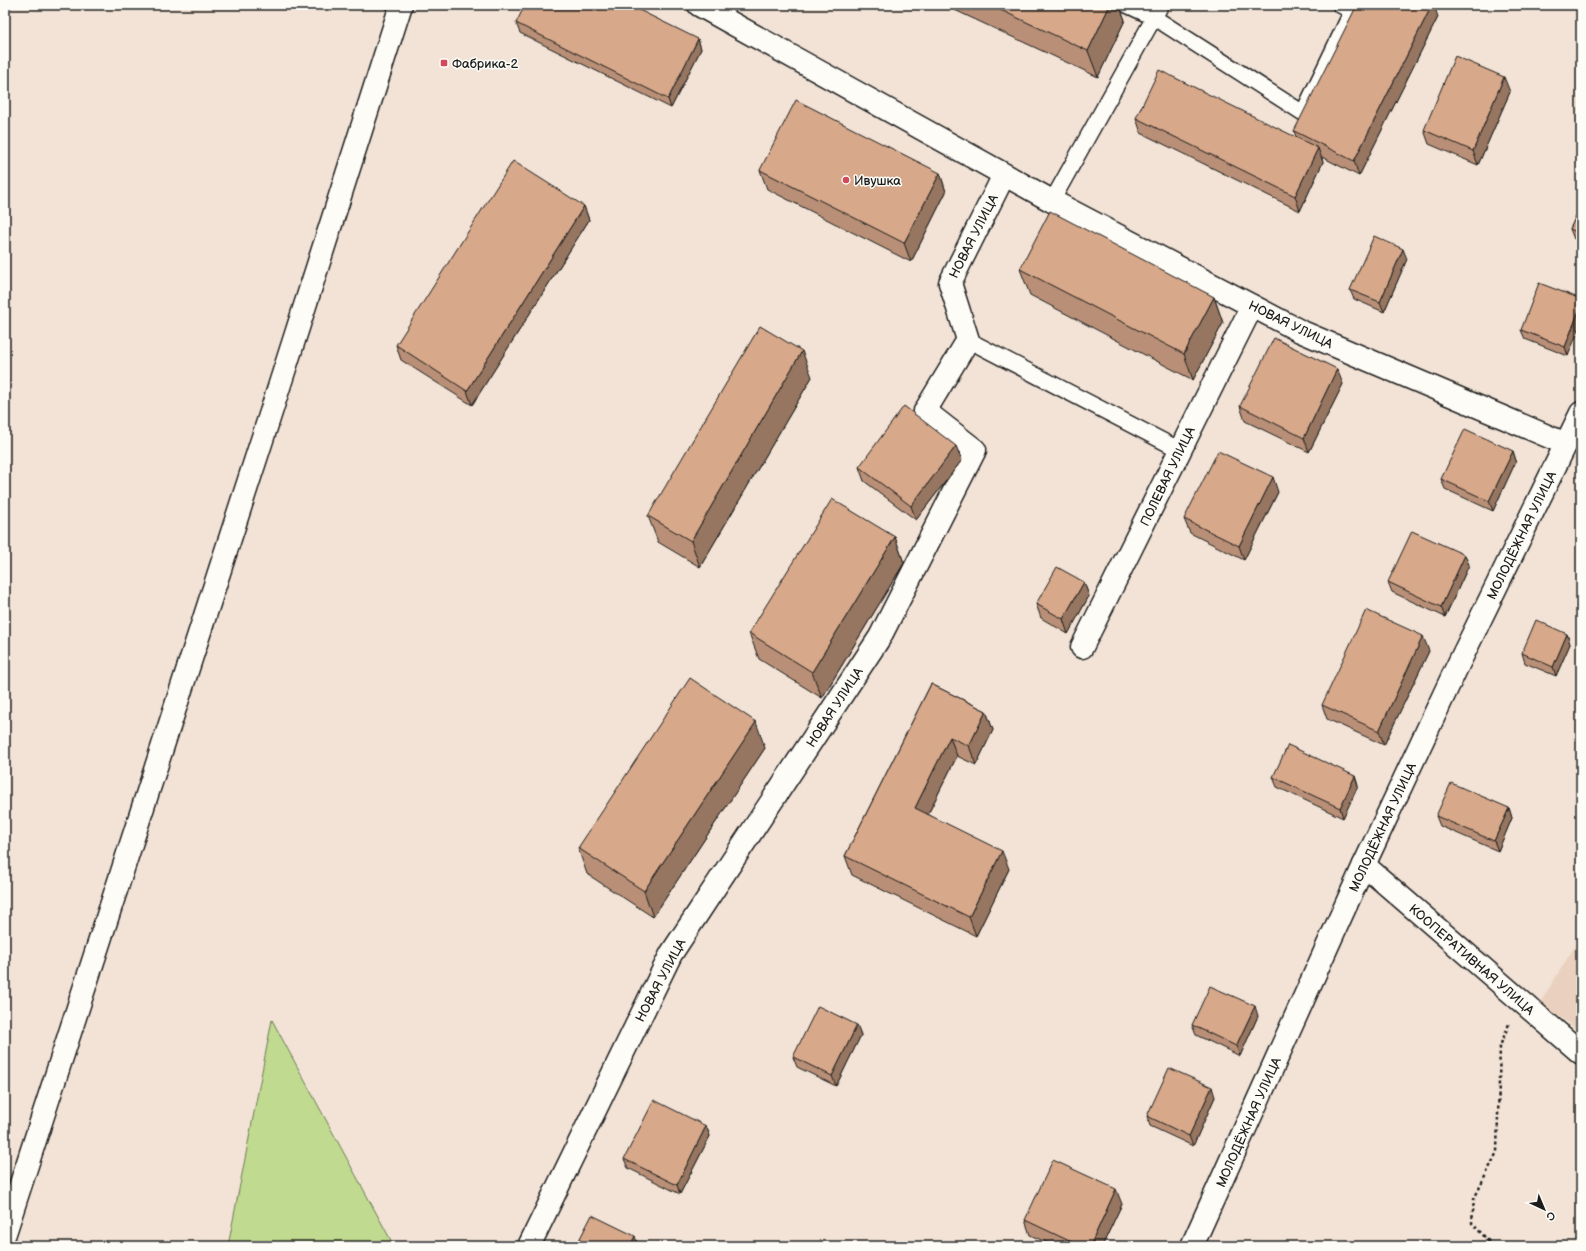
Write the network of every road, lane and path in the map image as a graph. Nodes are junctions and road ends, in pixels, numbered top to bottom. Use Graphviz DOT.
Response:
graph roads {
  1 [pos="401,5"];
  2 [pos="699,5"];
  3 [pos="1127,5"];
  4 [pos="1349,7"];
  5 [pos="1158,12"];
  6 [pos="1004,175"];
  7 [pos="1052,201"];
  8 [pos="1252,306"];
  9 [pos="968,340"];
  10 [pos="1581,413"];
  11 [pos="1566,444"];
  12 [pos="1180,450"];
  13 [pos="1082,647"];
  14 [pos="1364,865"];
  15 [pos="1518,1000"];
  16 [pos="1581,1053"];
  17 [pos="5,1232"];
  18 [pos="528,1246"];
  19 [pos="1192,1246"];
  20 [pos="1493,1246"];
  1 -- 17 [label="street"];
  2 -- 6 [label="street, НОВАЯ УЛИЦА"];
  3 -- 5 [label="lane"];
  4 -- 5 [label="lane"];
  5 -- 7 [label="lane"];
  6 -- 7 [label="street, НОВАЯ УЛИЦА"];
  6 -- 9 [label="street, НОВАЯ УЛИЦА"];
  7 -- 8 [label="street, НОВАЯ УЛИЦА"];
  8 -- 11 [label="street, НОВАЯ УЛИЦА"];
  8 -- 12 [label="street, ПОЛЕВАЯ УЛИЦА"];
  9 -- 12 [label="lane"];
  9 -- 18 [label="street, НОВАЯ УЛИЦА"];
  10 -- 11 [label="street, МОЛОДЁЖНАЯ УЛИЦА"];
  11 -- 14 [label="street, МОЛОДЁЖНАЯ УЛИЦА"];
  12 -- 13 [label="street, ПОЛЕВАЯ УЛИЦА"];
  14 -- 15 [label="street, КООПЕРАТИВНАЯ УЛИЦА"];
  14 -- 19 [label="street, МОЛОДЁЖНАЯ УЛИЦА"];
  15 -- 16 [label="street, КООПЕРАТИВНАЯ УЛИЦА"];
  15 -- 20 [label="path"];
}
